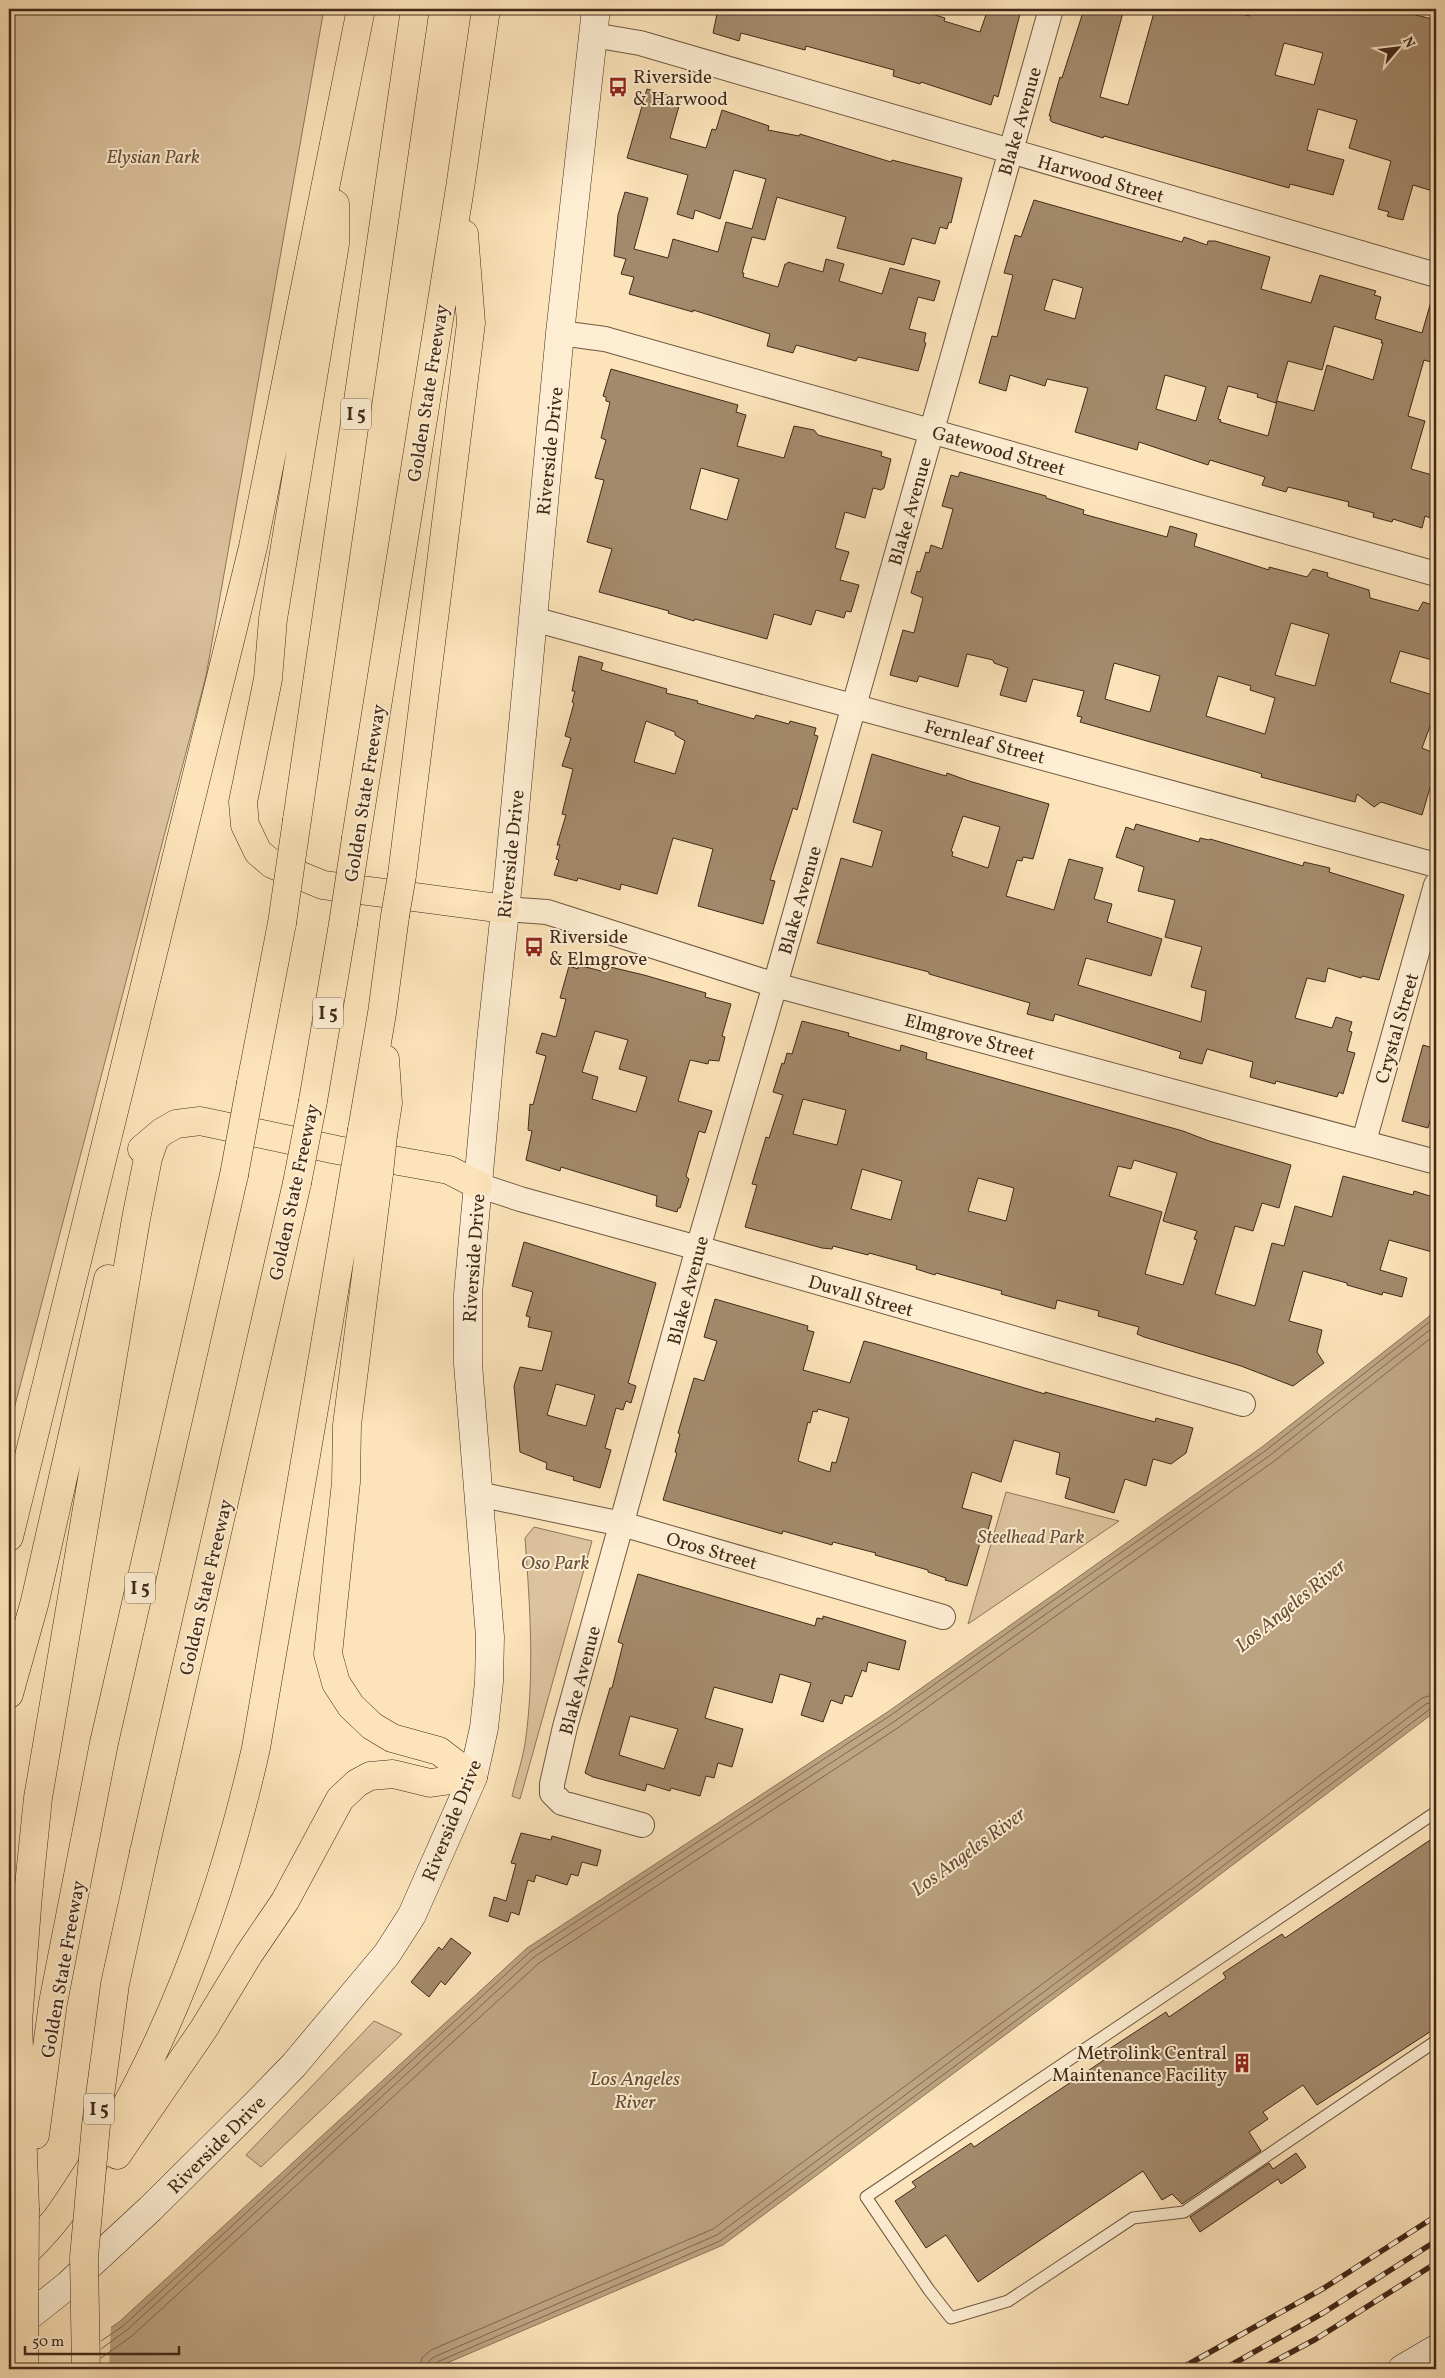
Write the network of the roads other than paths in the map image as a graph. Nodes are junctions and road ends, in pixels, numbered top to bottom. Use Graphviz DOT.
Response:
graph roads {
  1 [pos="360,9"];
  2 [pos="414,9"];
  3 [pos="486,9"];
  4 [pos="1051,9"];
  5 [pos="594,22"];
  6 [pos="335,140"];
  7 [pos="1010,152"];
  8 [pos="460,188"];
  9 [pos="1436,275"];
  10 [pos="560,333"];
  11 [pos="931,430"];
  12 [pos="1436,574"];
  13 [pos="533,618"];
  14 [pos="854,705"];
  15 [pos="1436,865"];
  16 [pos="1436,885"];
  17 [pos="505,909"];
  18 [pos="775,985"];
  19 [pos="155,1138"];
  20 [pos="1364,1141"];
  21 [pos="1436,1162"];
  22 [pos="367,1171"];
  23 [pos="478,1185"];
  24 [pos="698,1248"];
  25 [pos="1243,1404"];
  26 [pos="478,1494"];
  27 [pos="622,1524"];
  28 [pos="9,1537"];
  29 [pos="943,1617"];
  30 [pos="9,1694"];
  31 [pos="473,1777"];
  32 [pos="1436,1812"];
  33 [pos="642,1824"];
  34 [pos="1436,2040"];
  35 [pos="25,2208"];
  36 [pos="9,2270"];
  37 [pos="9,2274"];
  38 [pos="9,2332"];
  39 [pos="1436,2348"];
  40 [pos="24,2369"];
  41 [pos="86,2369"];
  42 [pos="1402,2369"];
  1 -- 6 [label="highway"];
  2 -- 35 [label="highway, Golden State Freeway / I 5, bridge"];
  3 -- 8 [label="highway, Golden State Freeway / I 5"];
  4 -- 7 [label="street, Blake Avenue"];
  5 -- 7 [label="street, Harwood Street"];
  5 -- 10 [label="main road, Riverside Drive"];
  6 -- 17 [label="highway"];
  6 -- 28 [label="highway"];
  7 -- 9 [label="street, Harwood Street"];
  7 -- 11 [label="street, Blake Avenue"];
  8 -- 22 [label="highway, bridge"];
  8 -- 41 [label="highway, Golden State Freeway / I 5, bridge"];
  10 -- 11 [label="street, Gatewood Street"];
  10 -- 13 [label="main road, Riverside Drive"];
  11 -- 12 [label="street, Gatewood Street"];
  11 -- 14 [label="street, Blake Avenue"];
  13 -- 14 [label="street, Fernleaf Street"];
  13 -- 17 [label="main road, Riverside Drive"];
  14 -- 15 [label="street, Fernleaf Street"];
  14 -- 18 [label="street, Blake Avenue"];
  16 -- 20 [label="street, Crystal Street"];
  17 -- 18 [label="street, Elmgrove Street"];
  17 -- 23 [label="main road, Riverside Drive"];
  18 -- 20 [label="street, Elmgrove Street"];
  18 -- 24 [label="street, Blake Avenue"];
  19 -- 23 [label="highway"];
  19 -- 30 [label="highway"];
  19 -- 35 [label="highway"];
  20 -- 21 [label="street, Elmgrove Street"];
  22 -- 31 [label="highway"];
  22 -- 36 [label="highway"];
  23 -- 24 [label="street, Duvall Street"];
  23 -- 26 [label="main road, Riverside Drive"];
  24 -- 25 [label="street, Duvall Street"];
  24 -- 27 [label="street, Blake Avenue"];
  26 -- 27 [label="street, Oros Street"];
  26 -- 31 [label="main road, Riverside Drive"];
  27 -- 29 [label="street, Oros Street"];
  27 -- 33 [label="street, Blake Avenue"];
  31 -- 37 [label="highway"];
  31 -- 38 [label="main road, Riverside Drive"];
  32 -- 34 [label="lane"];
  35 -- 40 [label="highway, Golden State Freeway / I 5, bridge"];
  39 -- 42 [label="main road"];
}
